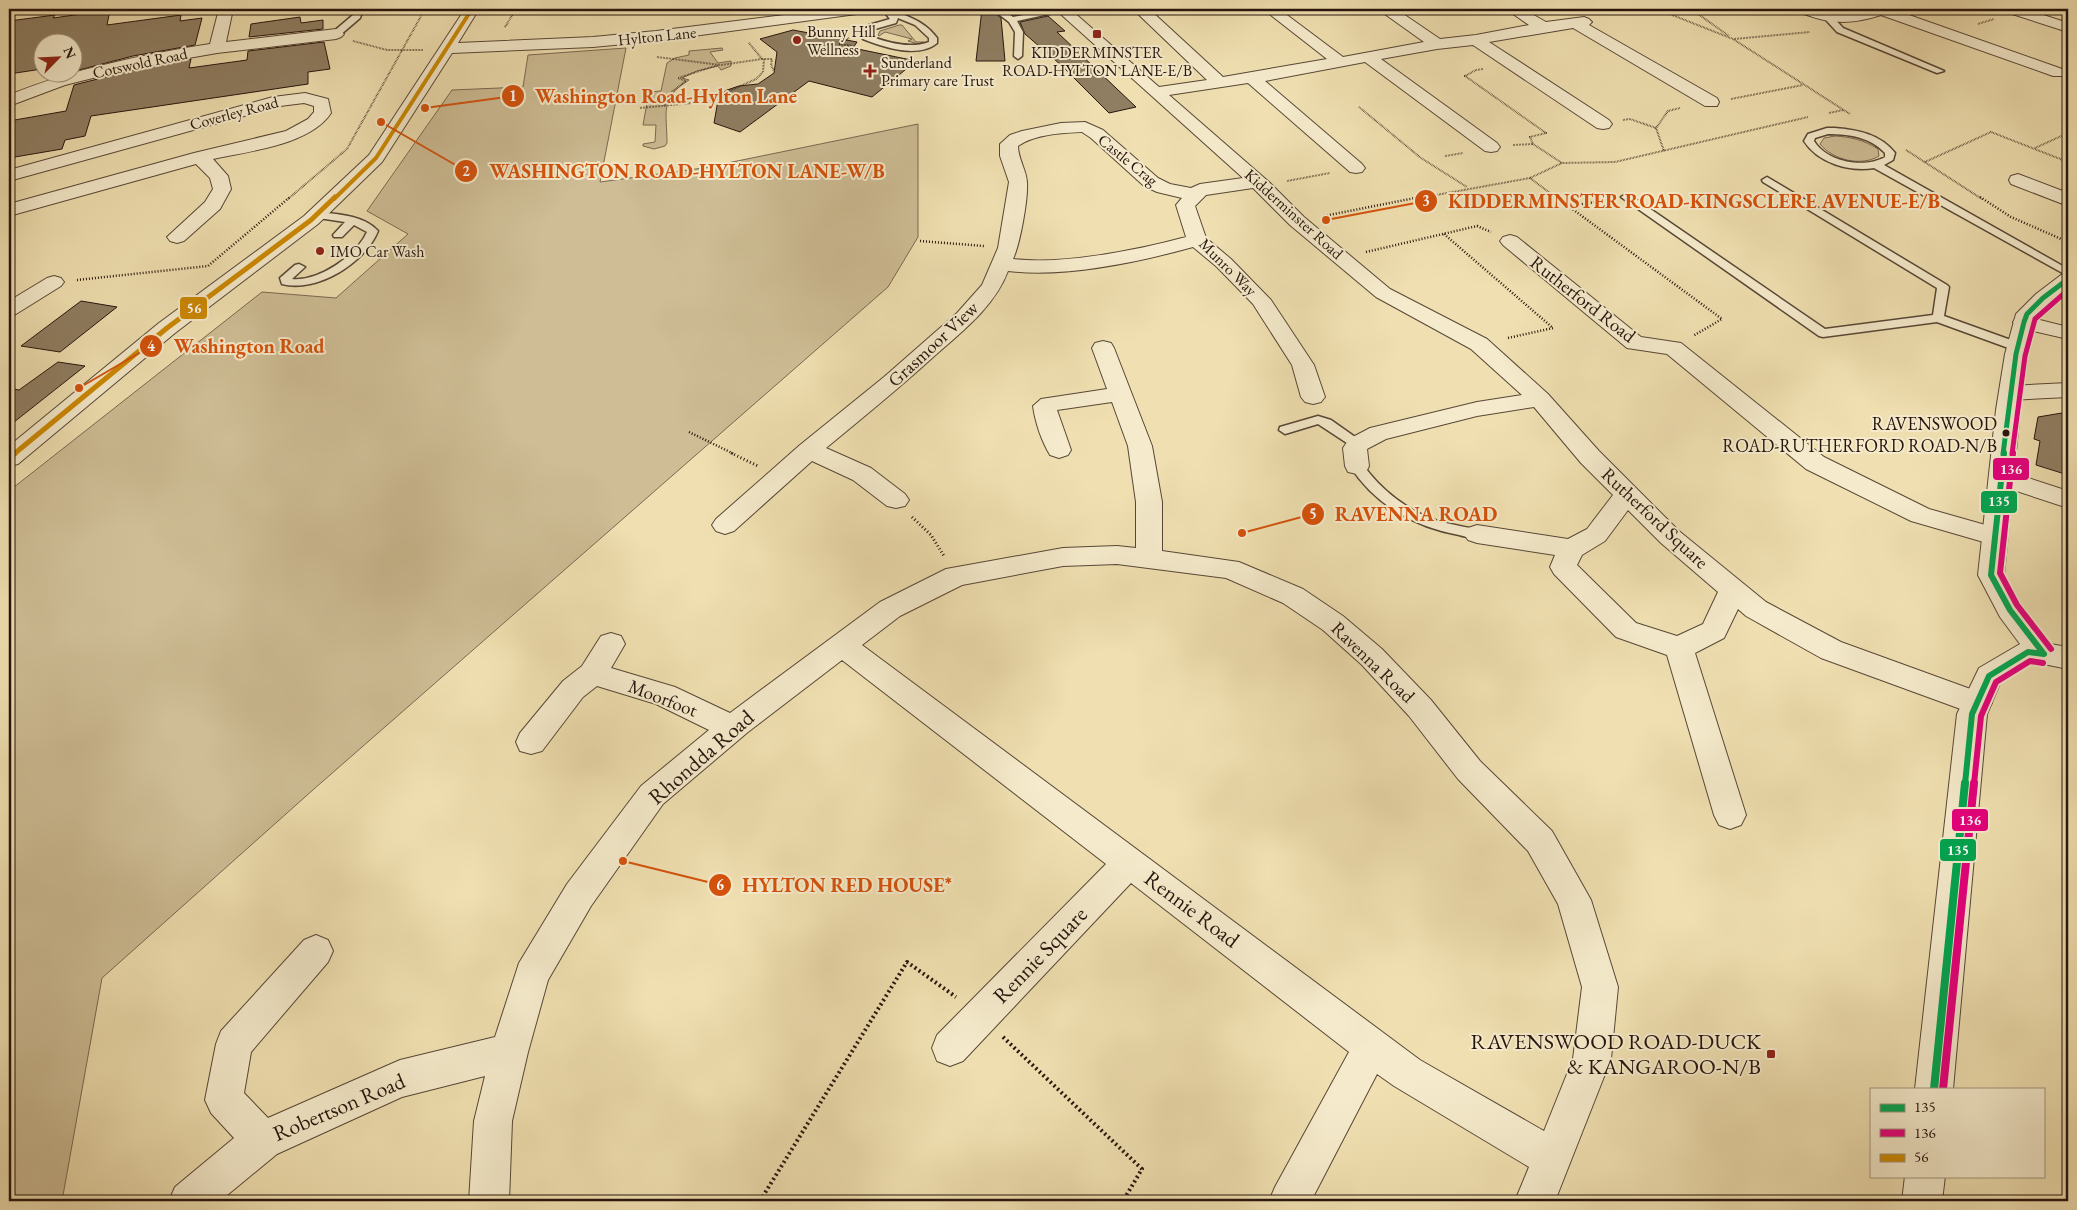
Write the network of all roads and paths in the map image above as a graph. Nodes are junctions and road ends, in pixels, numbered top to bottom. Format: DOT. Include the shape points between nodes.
graph roads {
  1 [pos="226,9"];
  2 [pos="359,9"];
  3 [pos="425,9"];
  4 [pos="472,9"];
  5 [pos="578,9"];
  6 [pos="592,9"];
  7 [pos="864,9"];
  8 [pos="886,9"];
  9 [pos="896,9"];
  10 [pos="996,9"];
  11 [pos="1063,9"];
  12 [pos="1270,9"];
  13 [pos="1386,9"];
  14 [pos="1513,9"];
  15 [pos="1691,9"];
  16 [pos="1804,9"];
  17 [pos="1883,9"];
  18 [pos="1142,10"];
  19 [pos="2013,10"];
  20 [pos="1829,18"];
  21 [pos="1012,20"];
  22 [pos="761,24"];
  23 [pos="1543,27"];
  24 [pos="2068,28"];
  25 [pos="1840,30"];
  26 [pos="336,34"];
  27 [pos="1951,35"];
  28 [pos="1476,40"];
  29 [pos="1437,44"];
  30 [pos="217,48"];
  31 [pos="448,48"];
  32 [pos="401,52"];
  33 [pos="1018,56"];
  34 [pos="657,57"];
  35 [pos="1368,57"];
  36 [pos="763,59"];
  37 [pos="1340,62"];
  38 [pos="721,65"];
  39 [pos="1513,65"];
  40 [pos="774,71"];
  41 [pos="1940,71"];
  42 [pos="2060,73"];
  43 [pos="1252,78"];
  44 [pos="1218,81"];
  45 [pos="1804,84"];
  46 [pos="1156,92"];
  47 [pos="9,102"];
  48 [pos="1711,102"];
  49 [pos="664,106"];
  50 [pos="1359,107"];
  51 [pos="640,108"];
  52 [pos="1843,110"];
  53 [pos="1827,113"];
  54 [pos="1811,116"];
  55 [pos="1603,124"];
  56 [pos="1656,128"];
  57 [pos="2068,133"];
  58 [pos="1491,147"];
  59 [pos="2034,148"];
  60 [pos="1664,151"];
  61 [pos="200,157"];
  62 [pos="1924,162"];
  63 [pos="2068,162"];
  64 [pos="1562,163"];
  65 [pos="1877,165"];
  66 [pos="1356,168"];
  67 [pos="9,176"];
  68 [pos="1530,178"];
  69 [pos="1767,180"];
  70 [pos="2018,180"];
  71 [pos="1260,184"];
  72 [pos="1468,188"];
  73 [pos="1195,195"];
  74 [pos="1626,196"];
  75 [pos="2068,200"];
  76 [pos="1569,206"];
  77 [pos="9,210"];
  78 [pos="316,215"];
  79 [pos="352,221"];
  80 [pos="1297,221"];
  81 [pos="1444,234"];
  82 [pos="338,235"];
  83 [pos="177,237"];
  84 [pos="1197,240"];
  85 [pos="920,241"];
  86 [pos="1510,241"];
  87 [pos="1004,256"];
  88 [pos="1341,257"];
  89 [pos="298,267"];
  90 [pos="2068,273"];
  91 [pos="2068,279"];
  92 [pos="54,282"];
  93 [pos="9,310"];
  94 [pos="1938,318"];
  95 [pos="2024,322"];
  96 [pos="2068,333"];
  97 [pos="1479,344"];
  98 [pos="2018,347"];
  99 [pos="1103,348"];
  100 [pos="1673,348"];
  101 [pos="2068,390"];
  102 [pos="2010,393"];
  103 [pos="1120,394"];
  104 [pos="1313,397"];
  105 [pos="1540,399"];
  106 [pos="1285,430"];
  107 [pos="689,432"];
  108 [pos="809,450"];
  109 [pos="1059,450"];
  110 [pos="1358,455"];
  111 [pos="9,458"];
  112 [pos="779,476"];
  113 [pos="2000,477"];
  114 [pos="1627,494"];
  115 [pos="896,500"];
  116 [pos="2068,500"];
  117 [pos="724,525"];
  118 [pos="1477,534"];
  119 [pos="1994,536"];
  120 [pos="1572,549"];
  121 [pos="1148,558"];
  122 [pos="956,576"];
  123 [pos="1733,590"];
  124 [pos="611,644"];
  125 [pos="842,645"];
  126 [pos="1679,648"];
  127 [pos="2056,656"];
  128 [pos="592,674"];
  129 [pos="1977,703"];
  130 [pos="732,728"];
  131 [pos="531,742"];
  132 [pos="1730,815"];
  133 [pos="1129,862"];
  134 [pos="316,952"];
  135 [pos="981,1016"];
  136 [pos="1372,1046"];
  137 [pos="950,1048"];
  138 [pos="508,1052"];
  139 [pos="1934,1088"];
  140 [pos="263,1140"];
  141 [pos="1552,1158"];
  142 [pos="1925,1178"];
  143 [pos="189,1201"];
  144 [pos="489,1201"];
  145 [pos="760,1201"];
  146 [pos="1122,1201"];
  147 [pos="1289,1201"];
  148 [pos="1535,1201"];
  149 [pos="1922,1201"];
  1 -- 30 [label="street"];
  2 -- 26 [label="lane" via="357,16"];
  3 -- 32 [label="path"];
  4 -- 31 [label="street"];
  5 -- 6 [label="street"];
  7 -- 22 [label="street, Hylton Lane"];
  8 -- 9 [label="lane" via="893,21 872,27 866,32 866,37 914,48 932,43 933,38 925,28 916,21 899,16"];
  10 -- 21 [label="lane"];
  11 -- 21 [label="lane"];
  11 -- 46 [label="street, Kidderminster Road"];
  12 -- 37 [label="street"];
  13 -- 29 [label="street"];
  14 -- 23 [label="street"];
  15 -- 25 [label="path" via="1733,39"];
  16 -- 20 [label="street"];
  17 -- 20 [label="street" via="1849,20"];
  17 -- 27 [label="street"];
  18 -- 44 [label="street"];
  19 -- 24 [label="street"];
  19 -- 27 [label="path"];
  20 -- 25 [label="lane"];
  21 -- 33 [label="lane" via="1019,32"];
  22 -- 31 [label="street, Hylton Lane" via="593,42"];
  22 -- 36 [label="path" via="761,30 749,43"];
  23 -- 28 [label="street"];
  23 -- 48 [label="street" via="1580,23"];
  25 -- 41 [label="lane"];
  26 -- 30 [label="street, Cotswold Road"];
  26 -- 32 [label="path" via="373,49"];
  27 -- 42 [label="street"];
  28 -- 29 [label="street"];
  28 -- 39 [label="street"];
  29 -- 35 [label="street"];
  30 -- 47 [label="street, Cotswold Road" via="115,66 55,82"];
  31 -- 32 [label="path"];
  31 -- 78 [label="street" via="376,158"];
  32 -- 92 [label="path" via="347,149 208,266"];
  34 -- 38 [label="path"];
  35 -- 37 [label="street"];
  35 -- 58 [label="street"];
  36 -- 38 [label="path"];
  36 -- 40 [label="path" via="772,59"];
  36 -- 49 [label="path" via="762,75 713,101"];
  37 -- 43 [label="street"];
  38 -- 49 [label="path" via="678,78 686,81 672,90"];
  39 -- 55 [label="street"];
  39 -- 64 [label="path" via="1476,70 1465,76 1546,133 1530,137 1533,144"];
  43 -- 44 [label="street"];
  43 -- 66 [label="street"];
  44 -- 46 [label="street"];
  45 -- 48 [label="path"];
  46 -- 71 [label="street, Kidderminster Road"];
  48 -- 56 [label="path" via="1668,111"];
  49 -- 51 [label="path"];
  50 -- 72 [label="path" via="1421,158"];
  52 -- 53 [label="path"];
  54 -- 60 [label="path"];
  55 -- 56 [label="path" via="1630,119"];
  56 -- 60 [label="path"];
  57 -- 59 [label="path"];
  59 -- 62 [label="path" via="1991,132"];
  59 -- 63 [label="path"];
  60 -- 64 [label="path" via="1615,162"];
  61 -- 67 [label="street, Coverley Road" via="292,135 314,123 323,113 322,102 305,98 279,101"];
  61 -- 77 [label="street, Coverley Road"];
  61 -- 83 [label="street, Coverley Road" via="219,176 222,189 213,205"];
  64 -- 68 [label="path"];
  65 -- 65 [label="lane" via="1852,165 1832,159 1817,152 1809,140 1811,136 1827,131 1866,136 1890,153 1886,162"];
  65 -- 90 [label="lane"];
  66 -- 71 [label="path"];
  68 -- 72 [label="path"];
  68 -- 76 [label="path"];
  69 -- 94 [label="lane" via="1943,288"];
  70 -- 75 [label="street"];
  71 -- 73 [label="street" via="1200,190"];
  71 -- 80 [label="street, Kidderminster Road"];
  72 -- 80 [label="path"];
  73 -- 84 [label="street, Munro Way" via="1184,205"];
  73 -- 87 [label="street, Castle Crag" via="1151,182 1097,134 1085,128 1061,128 1028,134 1009,144 1009,156 1018,182"];
  74 -- 76 [label="path"];
  74 -- 94 [label="lane" via="1823,333"];
  76 -- 100 [label="path" via="1722,320"];
  78 -- 79 [label="lane"];
  78 -- 111 [label="street" via="167,328"];
  79 -- 82 [label="lane"];
  79 -- 89 [label="lane" via="373,231 370,239 333,273 307,283 286,282"];
  80 -- 88 [label="street, Kidderminster Road"];
  81 -- 86 [label="path" via="1477,226"];
  81 -- 88 [label="path"];
  81 -- 97 [label="path" via="1553,328"];
  84 -- 87 [label="street" via="1095,261 1034,268"];
  84 -- 104 [label="street, Munro Way" via="1261,300 1303,365"];
  85 -- 87 [label="path"];
  86 -- 100 [label="street, Rutherford Road" via="1635,343"];
  87 -- 108 [label="street, Grasmoor View" via="992,287 965,318"];
  88 -- 97 [label="street, Kidderminster Road" via="1383,293"];
  91 -- 95 [label="street" via="2043,298 2027,314"];
  92 -- 93 [label="street"];
  94 -- 98 [label="lane"];
  95 -- 96 [label="street"];
  95 -- 98 [label="street"];
  97 -- 105 [label="street, Kidderminster Road"];
  98 -- 102 [label="street"];
  99 -- 103 [label="street"];
  100 -- 119 [label="street" via="1815,463 1920,515"];
  101 -- 102 [label="street"];
  102 -- 113 [label="street"];
  103 -- 109 [label="street" via="1045,406"];
  103 -- 121 [label="street" via="1140,446 1150,502"];
  105 -- 110 [label="street" via="1477,409 1378,433"];
  105 -- 114 [label="street, Rutherford Square"];
  106 -- 110 [label="lane" via="1318,420 1326,423"];
  107 -- 112 [label="path"];
  108 -- 112 [label="street, Grasmoor View"];
  108 -- 115 [label="street" via="862,474"];
  110 -- 118 [label="lane" via="1361,474 1407,511 1431,524"];
  112 -- 117 [label="street, Grasmoor View"];
  113 -- 116 [label="street"];
  113 -- 119 [label="street"];
  114 -- 120 [label="street" via="1596,536"];
  114 -- 123 [label="street, Rutherford Square" via="1670,537"];
  115 -- 122 [label="path" via="930,535"];
  118 -- 120 [label="street"];
  119 -- 127 [label="street" via="1991,575 2010,610"];
  120 -- 126 [label="street" via="1563,567 1626,630"];
  121 -- 122 [label="street, Ravenna Road" via="1117,554 1063,557"];
  121 -- 141 [label="street, Ravenna Road" via="1230,569 1293,596 1334,623 1414,700 1469,770 1540,841 1574,900 1600,987 1592,1059"];
  122 -- 125 [label="street, Ravenna Road" via="890,609"];
  123 -- 126 [label="street" via="1714,631"];
  123 -- 129 [label="street, Rutherford Square" via="1756,609 1831,650"];
  124 -- 128 [label="street"];
  125 -- 130 [label="street, Rhondda Road"];
  125 -- 133 [label="street, Rennie Road"];
  126 -- 132 [label="street"];
  127 -- 129 [label="street" via="2028,652 1989,676"];
  128 -- 130 [label="street, Moorfoot" via="665,694"];
  128 -- 131 [label="street" via="572,689"];
  129 -- 139 [label="street" via="1972,714"];
  130 -- 138 [label="street, Rhondda Road" via="652,796 579,895 532,975"];
  133 -- 135 [label="street, Rennie Square"];
  133 -- 136 [label="street, Rennie Road"];
  134 -- 140 [label="street" via="234,1044 224,1100"];
  135 -- 137 [label="street, Rennie Square"];
  135 -- 145 [label="path" via="907,962"];
  135 -- 146 [label="path" via="1142,1169"];
  136 -- 141 [label="street, Rennie Road" via="1407,1073"];
  136 -- 147 [label="street"];
  138 -- 140 [label="street, Robertson Road" via="400,1079"];
  138 -- 144 [label="street, Rhondda Road" via="493,1121"];
  140 -- 143 [label="street, Robertson Road"];
  141 -- 148 [label="street, Ravenna Road"];
  142 -- 149 [label="street"];
}
